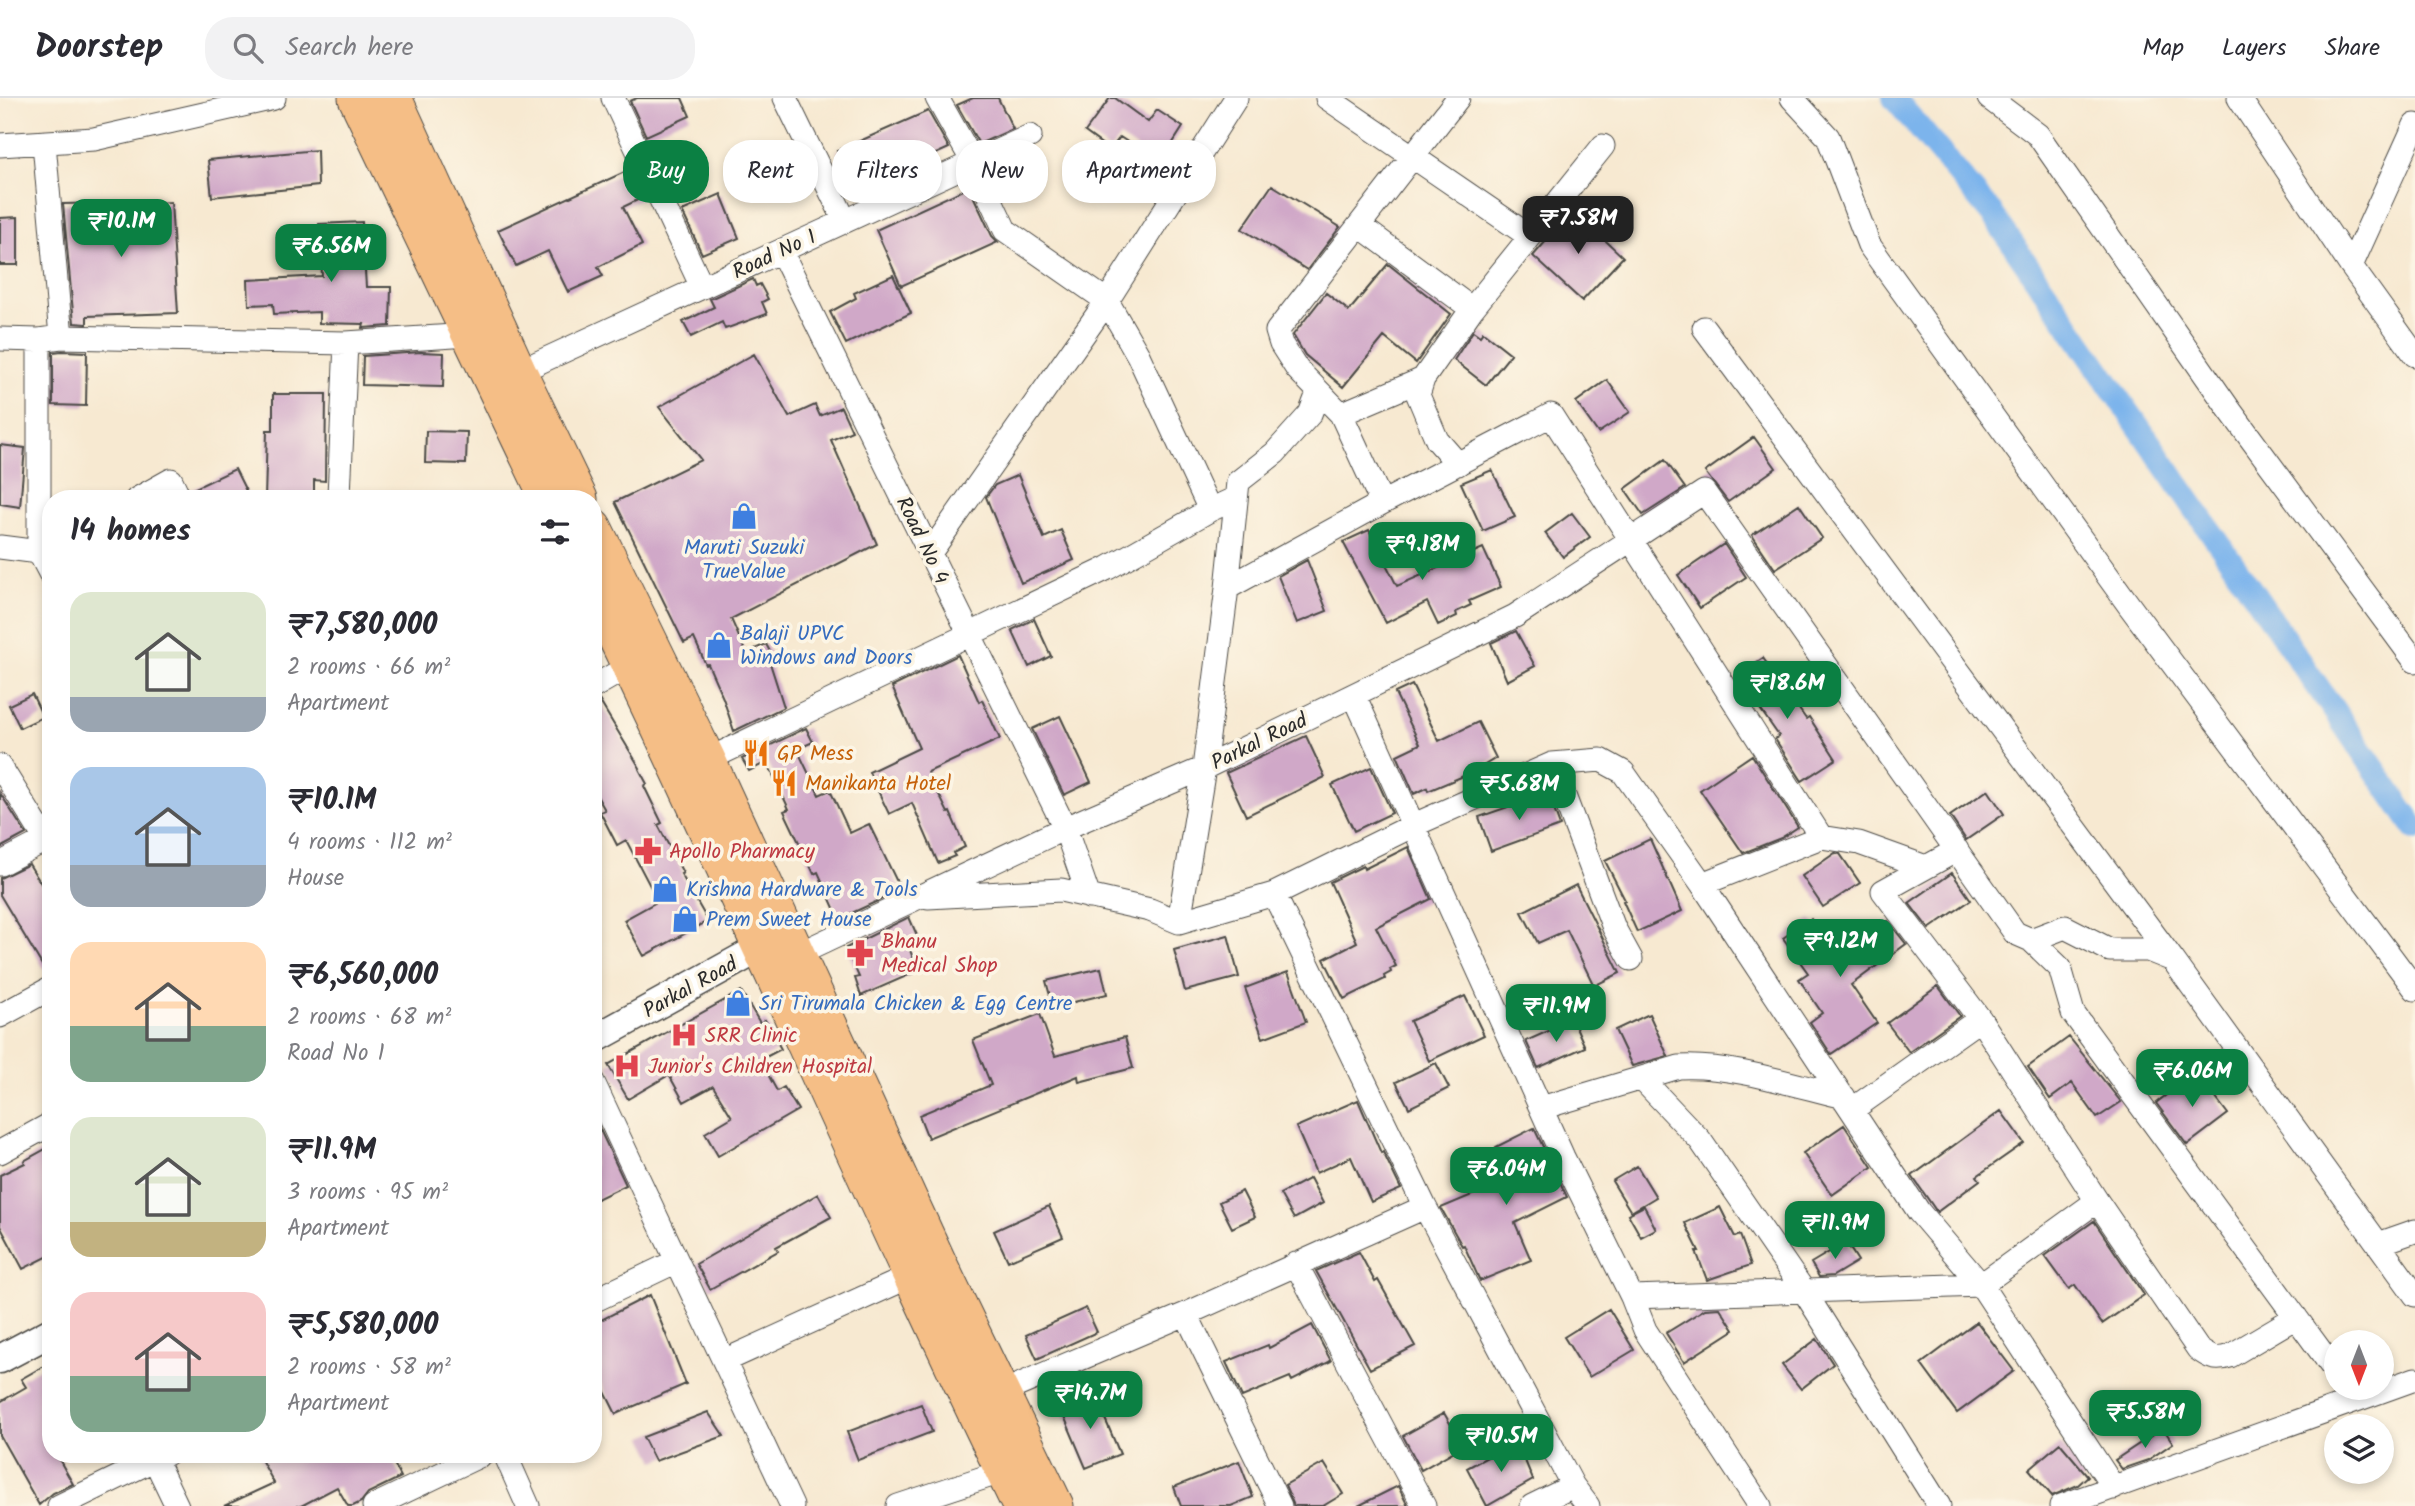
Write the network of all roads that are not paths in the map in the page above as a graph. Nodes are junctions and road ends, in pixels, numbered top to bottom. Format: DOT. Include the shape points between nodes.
graph roads {
  1 [pos="274,98"];
  2 [pos="357,98"];
  3 [pos="393,98"];
  4 [pos="613,98"];
  5 [pos="785,98"];
  6 [pos="937,98"];
  7 [pos="1327,98"];
  8 [pos="1458,98"];
  9 [pos="1792,98"];
  10 [pos="1989,98"];
  11 [pos="2239,98"];
  12 [pos="1232,100"];
  13 [pos="2415,125"];
  14 [pos="1030,136"];
  15 [pos="961,140"];
  16 [pos="1021,140"];
  17 [pos="44,143"];
  18 [pos="0,145"];
  19 [pos="1603,146"];
  20 [pos="1413,157"];
  21 [pos="956,170"];
  22 [pos="992,203"];
  23 [pos="845,221"];
  24 [pos="1360,226"];
  25 [pos="1529,236"];
  26 [pos="781,251"];
  27 [pos="2351,266"];
  28 [pos="702,288"];
  29 [pos="1107,301"];
  30 [pos="1472,309"];
  31 [pos="1704,328"];
  32 [pos="469,335"];
  33 [pos="50,338"];
  34 [pos="0,339"];
  35 [pos="346,343"];
  36 [pos="2415,355"];
  37 [pos="518,372"];
  38 [pos="1423,379"];
  39 [pos="1318,393"];
  40 [pos="1341,414"];
  41 [pos="1458,464"];
  42 [pos="46,490"];
  43 [pos="153,490"];
  44 [pos="176,490"];
  45 [pos="339,490"];
  46 [pos="545,490"];
  47 [pos="575,490"];
  48 [pos="1236,498"];
  49 [pos="1381,503"];
  50 [pos="1210,510"];
  51 [pos="1632,541"];
  52 [pos="602,545"];
  53 [pos="0,547"];
  54 [pos="42,549"];
  55 [pos="930,553"];
  56 [pos="1227,588"];
  57 [pos="602,611"];
  58 [pos="969,634"];
  59 [pos="2415,661"];
  60 [pos="631,665"];
  61 [pos="602,682"];
  62 [pos="1354,695"];
  63 [pos="707,760"];
  64 [pos="1552,765"];
  65 [pos="0,766"];
  66 [pos="1204,768"];
  67 [pos="1414,825"];
  68 [pos="1065,828"];
  69 [pos="42,831"];
  70 [pos="1821,837"];
  71 [pos="42,845"];
  72 [pos="1956,850"];
  73 [pos="0,864"];
  74 [pos="1926,867"];
  75 [pos="1702,884"];
  76 [pos="1274,894"];
  77 [pos="916,897"];
  78 [pos="1089,897"];
  79 [pos="1179,922"];
  80 [pos="2031,940"];
  81 [pos="782,945"];
  82 [pos="1632,959"];
  83 [pos="2173,960"];
  84 [pos="2415,989"];
  85 [pos="42,993"];
  86 [pos="0,1016"];
  87 [pos="1980,1019"];
  88 [pos="602,1035"];
  89 [pos="1642,1079"];
  90 [pos="602,1101"];
  91 [pos="1849,1103"];
  92 [pos="1541,1108"];
  93 [pos="42,1129"];
  94 [pos="0,1152"];
  95 [pos="2097,1200"];
  96 [pos="1425,1207"];
  97 [pos="2415,1231"];
  98 [pos="2378,1244"];
  99 [pos="677,1261"];
  100 [pos="1296,1264"];
  101 [pos="911,1276"];
  102 [pos="1981,1285"];
  103 [pos="1804,1291"];
  104 [pos="2415,1295"];
  105 [pos="602,1297"];
  106 [pos="1632,1297"];
  107 [pos="1186,1314"];
  108 [pos="2296,1317"];
  109 [pos="42,1337"];
  110 [pos="2324,1356"];
  111 [pos="0,1359"];
  112 [pos="724,1362"];
  113 [pos="2415,1379"];
  114 [pos="2394,1384"];
  115 [pos="1000,1393"];
  116 [pos="2337,1400"];
  117 [pos="148,1463"];
  118 [pos="162,1463"];
  119 [pos="463,1463"];
  120 [pos="509,1463"];
  121 [pos="1004,1471"];
  122 [pos="1573,1486"];
  123 [pos="2114,1488"];
  124 [pos="59,1506"];
  125 [pos="177,1506"];
  126 [pos="374,1506"];
  127 [pos="528,1506"];
  128 [pos="793,1506"];
  129 [pos="898,1506"];
  130 [pos="1021,1506"];
  131 [pos="1055,1506"];
  132 [pos="1280,1506"];
  133 [pos="1424,1506"];
  134 [pos="1532,1506"];
  135 [pos="1588,1506"];
  136 [pos="1760,1506"];
  137 [pos="1939,1506"];
  138 [pos="2061,1506"];
  1 -- 17 [label="street" via="94,139"];
  2 -- 32 [label="highway"];
  3 -- 37 [label="highway"];
  4 -- 28 [label="street"];
  5 -- 23 [label="street"];
  6 -- 15 [label="street"];
  7 -- 20 [label="street"];
  8 -- 20 [label="street"];
  9 -- 84 [label="street" via="1828,137 1869,244 2131,608"];
  10 -- 59 [label="street" via="2038,135 2229,409"];
  11 -- 27 [label="street"];
  12 -- 29 [label="street"];
  13 -- 27 [label="street"];
  14 -- 16 [label="street, Road No 1"];
  17 -- 18 [label="street"];
  17 -- 33 [label="street"];
  19 -- 25 [label="street"];
  20 -- 24 [label="street"];
  20 -- 25 [label="street"];
  21 -- 23 [label="street, Road No 1"];
  22 -- 29 [label="street" via="1005,230"];
  23 -- 26 [label="street, Road No 1"];
  24 -- 30 [label="street"];
  24 -- 39 [label="street" via="1278,331 1297,369"];
  25 -- 30 [label="street"];
  26 -- 28 [label="street, Road No 1"];
  26 -- 55 [label="street, Road No 4"];
  27 -- 36 [label="street"];
  28 -- 37 [label="street, Road No 1"];
  29 -- 50 [label="street" via="1138,355"];
  29 -- 55 [label="street"];
  30 -- 38 [label="street"];
  31 -- 83 [label="street"];
  32 -- 35 [label="street"];
  32 -- 46 [label="highway"];
  33 -- 34 [label="street"];
  33 -- 35 [label="street"];
  33 -- 42 [label="street"];
  35 -- 45 [label="street"];
  37 -- 47 [label="highway"];
  38 -- 40 [label="street"];
  38 -- 41 [label="street" via="1418,395 1422,406 1437,440"];
  39 -- 40 [label="street"];
  39 -- 48 [label="street" via="1302,424 1238,482"];
  40 -- 49 [label="street"];
  41 -- 49 [label="street"];
  41 -- 51 [label="street" via="1551,415"];
  43 -- 44 [label="street" via="171,480"];
  48 -- 50 [label="street"];
  48 -- 56 [label="street"];
  49 -- 56 [label="street"];
  50 -- 58 [label="street" via="1108,568"];
  51 -- 62 [label="street, Parkal Road" via="1515,616"];
  51 -- 70 [label="street"];
  51 -- 72 [label="street, Parkal Road" via="1704,492"];
  52 -- 63 [label="highway"];
  53 -- 54 [label="street"];
  55 -- 58 [label="street, Road No 4"];
  56 -- 66 [label="street"];
  57 -- 60 [label="highway"];
  58 -- 63 [label="street"];
  58 -- 68 [label="street, Road No 4"];
  60 -- 61 [label="street"];
  60 -- 81 [label="highway"];
  62 -- 66 [label="street, Parkal Road"];
  62 -- 67 [label="street"];
  63 -- 81 [label="highway"];
  64 -- 67 [label="street"];
  64 -- 75 [label="street" via="1601,760 1623,772"];
  64 -- 82 [label="street" via="1614,929"];
  65 -- 69 [label="street"];
  66 -- 68 [label="street, Parkal Road"];
  66 -- 79 [label="street"];
  67 -- 76 [label="street"];
  67 -- 92 [label="street"];
  68 -- 77 [label="street, Parkal Road"];
  68 -- 78 [label="street, Road No 4"];
  70 -- 74 [label="street" via="1859,844"];
  70 -- 75 [label="street"];
  71 -- 73 [label="street"];
  72 -- 74 [label="street"];
  72 -- 80 [label="street" via="2015,933"];
  74 -- 87 [label="street" via="1883,891"];
  75 -- 91 [label="street"];
  76 -- 79 [label="street"];
  76 -- 96 [label="street"];
  77 -- 78 [label="street" via="1061,890"];
  77 -- 81 [label="street, Parkal Road"];
  78 -- 79 [label="street" via="1150,910"];
  80 -- 83 [label="street" via="2065,927 2110,950 2148,950"];
  80 -- 108 [label="street" via="2060,968 2073,1013"];
  81 -- 88 [label="street, Parkal Road"];
  81 -- 101 [label="highway"];
  81 -- 115 [label="highway"];
  83 -- 98 [label="street"];
  85 -- 86 [label="street"];
  87 -- 91 [label="street"];
  87 -- 95 [label="street"];
  89 -- 91 [label="street" via="1679,1067 1720,1068"];
  89 -- 92 [label="street"];
  89 -- 103 [label="street" via="1700,1140"];
  90 -- 99 [label="street"];
  91 -- 102 [label="street" via="1919,1212"];
  92 -- 106 [label="street"];
  93 -- 94 [label="street"];
  95 -- 102 [label="street"];
  95 -- 108 [label="street" via="2198,1349 2210,1358 2230,1356"];
  96 -- 100 [label="street"];
  96 -- 122 [label="street"];
  97 -- 98 [label="street"];
  98 -- 104 [label="street"];
  99 -- 105 [label="street"];
  99 -- 112 [label="street"];
  100 -- 107 [label="street"];
  100 -- 133 [label="street"];
  101 -- 112 [label="street"];
  101 -- 121 [label="highway"];
  102 -- 103 [label="street"];
  102 -- 123 [label="street"];
  103 -- 106 [label="street"];
  103 -- 137 [label="street"];
  106 -- 136 [label="street" via="1645,1330"];
  107 -- 115 [label="street"];
  107 -- 132 [label="street"];
  108 -- 110 [label="street"];
  109 -- 111 [label="street"];
  112 -- 128 [label="street"];
  113 -- 114 [label="street"];
  115 -- 131 [label="highway"];
  116 -- 123 [label="street"];
  117 -- 124 [label="street"];
  118 -- 125 [label="street"];
  119 -- 126 [label="street"];
  120 -- 127 [label="street"];
  121 -- 129 [label="street"];
  121 -- 130 [label="highway"];
  122 -- 134 [label="street"];
  122 -- 135 [label="street"];
  123 -- 138 [label="street"];
}
